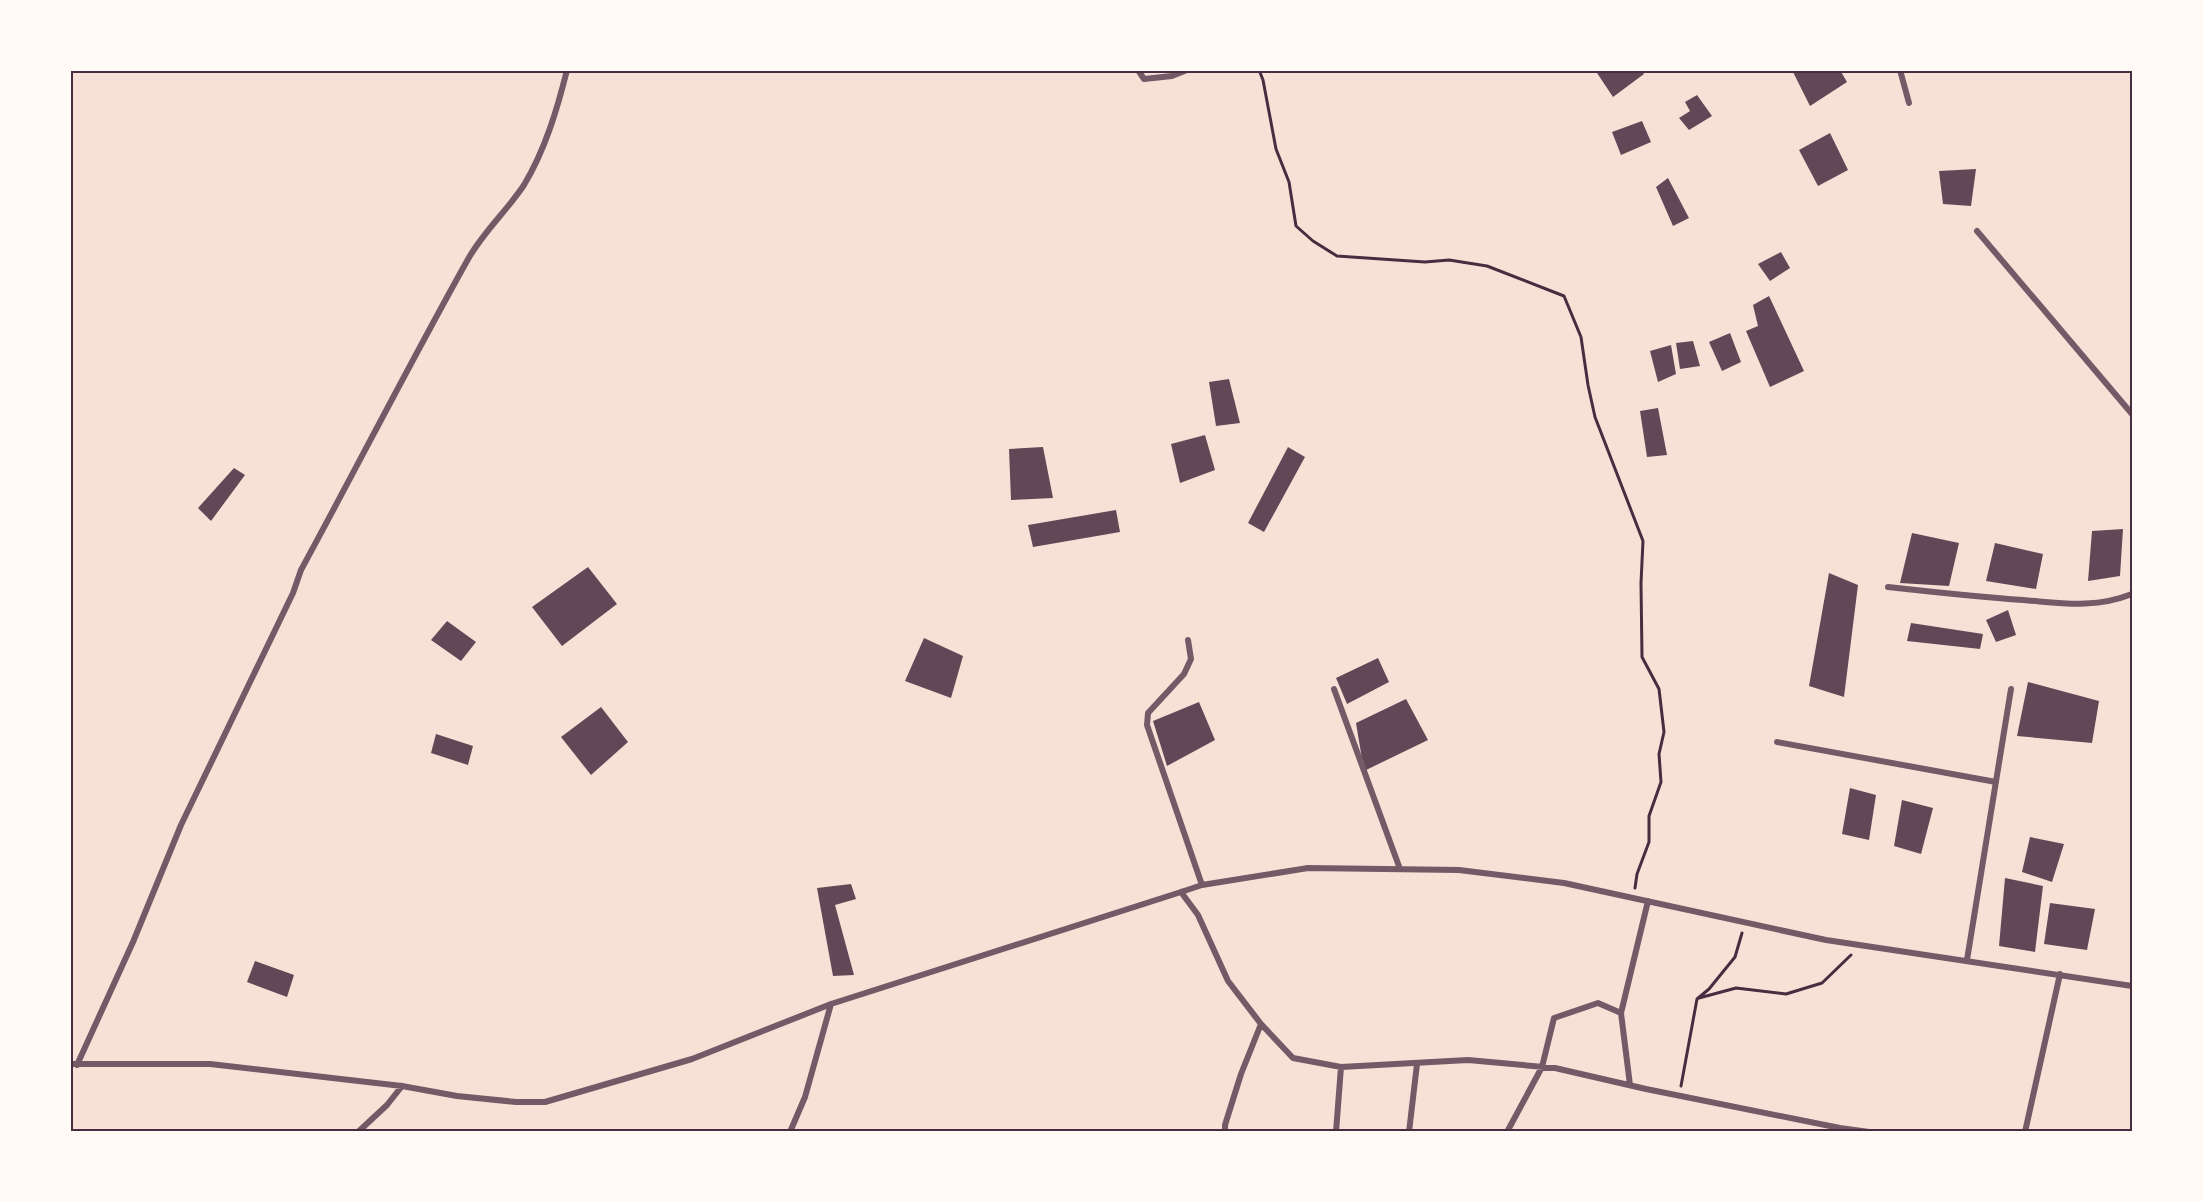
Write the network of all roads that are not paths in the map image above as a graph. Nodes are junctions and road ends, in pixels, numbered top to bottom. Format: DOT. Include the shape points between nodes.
graph roads {
  1 [pos="567,70"];
  2 [pos="1138,70"];
  3 [pos="1187,70"];
  4 [pos="1900,70"];
  5 [pos="1909,103"];
  6 [pos="1977,231"];
  7 [pos="2133,414"];
  8 [pos="1888,587"];
  9 [pos="2133,594"];
  10 [pos="1188,640"];
  11 [pos="1334,689"];
  12 [pos="2011,689"];
  13 [pos="1777,742"];
  14 [pos="1996,782"];
  15 [pos="1400,869"];
  16 [pos="1202,885"];
  17 [pos="1181,892"];
  18 [pos="1648,901"];
  19 [pos="1967,960"];
  20 [pos="2060,974"];
  21 [pos="2133,986"];
  22 [pos="831,1004"];
  23 [pos="1621,1013"];
  24 [pos="1261,1024"];
  25 [pos="74,1064"];
  26 [pos="1417,1064"];
  27 [pos="1341,1067"];
  28 [pos="1542,1067"];
  29 [pos="1630,1085"];
  30 [pos="402,1086"];
  31 [pos="358,1131"];
  32 [pos="790,1131"];
  33 [pos="1225,1131"];
  34 [pos="1336,1131"];
  35 [pos="1409,1131"];
  36 [pos="1507,1131"];
  37 [pos="1869,1131"];
  38 [pos="2025,1131"];
  1 -- 25 [label="street" via="556,111 528,177 476,244 301,570"];
  2 -- 3 [label="street" via="1144,80"];
  4 -- 5 [label="street"];
  6 -- 7 [label="street"];
  8 -- 9 [label="street" via="2085,604 2110,602"];
  10 -- 16 [label="street" via="1191,659 1184,674 1148,713 1147,725"];
  11 -- 15 [label="street"];
  12 -- 14 [label="street"];
  13 -- 14 [label="street"];
  14 -- 19 [label="street"];
  15 -- 16 [label="street" via="1308,868"];
  15 -- 18 [label="street" via="1459,870 1564,883"];
  16 -- 17 [label="street"];
  17 -- 22 [label="street"];
  17 -- 24 [label="street" via="1198,915 1228,981"];
  18 -- 19 [label="street" via="1861,945"];
  18 -- 23 [label="street"];
  19 -- 20 [label="street"];
  20 -- 21 [label="street"];
  20 -- 38 [label="street"];
  22 -- 30 [label="street" via="692,1059 545,1102 468,1097"];
  22 -- 32 [label="street" via="805,1097"];
  23 -- 28 [label="street" via="1598,1003 1554,1018"];
  23 -- 29 [label="street"];
  24 -- 27 [label="street" via="1293,1058"];
  24 -- 33 [label="street" via="1240,1074"];
  25 -- 30 [label="street" via="210,1064"];
  26 -- 27 [label="street"];
  26 -- 28 [label="street" via="1468,1060"];
  26 -- 35 [label="street"];
  27 -- 34 [label="street"];
  28 -- 29 [label="street"];
  28 -- 36 [label="street"];
  29 -- 37 [label="street"];
  30 -- 31 [label="street"];
}
